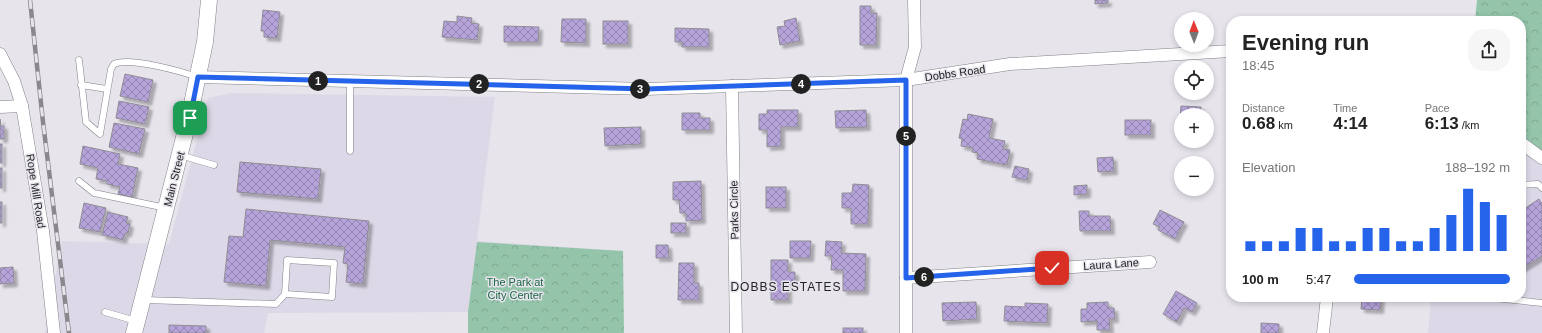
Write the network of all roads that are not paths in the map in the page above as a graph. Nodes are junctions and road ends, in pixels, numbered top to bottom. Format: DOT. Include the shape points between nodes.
graph roads {
  1 [pos="210,0"];
  2 [pos="914,0"];
  3 [pos="1226,50"];
  4 [pos="0,54"];
  5 [pos="79,60"];
  6 [pos="198,77"];
  7 [pos="906,80"];
  8 [pos="350,82"];
  9 [pos="81,85"];
  10 [pos="732,86"];
  11 [pos="107,90"];
  12 [pos="22,106"];
  13 [pos="0,107"];
  14 [pos="1526,147"];
  15 [pos="350,151"];
  16 [pos="180,155"];
  17 [pos="1542,158"];
  18 [pos="214,165"];
  19 [pos="79,181"];
  20 [pos="1526,185"];
  21 [pos="1542,188"];
  22 [pos="167,208"];
  23 [pos="1150,262"];
  24 [pos="906,278"];
  25 [pos="285,294"];
  26 [pos="143,300"];
  27 [pos="1526,301"];
  28 [pos="1326,302"];
  29 [pos="1542,303"];
  30 [pos="105,312"];
  31 [pos="136,327"];
  32 [pos="54,333"];
  33 [pos="736,333"];
  34 [pos="906,333"];
  35 [pos="1323,333"];
  1 -- 6 [label="main road, Main Street"];
  2 -- 7 [label="street" via="915,47"];
  3 -- 7 [label="street, Dobbs Road" via="1010,64"];
  4 -- 12 [label="street, Rope Mill Road" via="14,81"];
  5 -- 9 [label="lane"];
  6 -- 8 [label="street, Dobbs Road"];
  6 -- 11 [label="lane" via="120,61 111,69"];
  6 -- 16 [label="main road, Main Street"];
  7 -- 10 [label="street, Dobbs Road"];
  7 -- 24 [label="street"];
  8 -- 10 [label="street, Dobbs Road" via="604,89"];
  8 -- 15 [label="lane"];
  9 -- 11 [label="lane"];
  9 -- 11 [label="lane" via="86,122 100,134"];
  10 -- 33 [label="street, Parks Circle"];
  12 -- 13 [label="street"];
  12 -- 32 [label="street, Rope Mill Road" via="43,231"];
  14 -- 17 [label="street"];
  16 -- 18 [label="lane"];
  16 -- 22 [label="main road, Main Street"];
  19 -- 22 [label="lane" via="94,193"];
  20 -- 21 [label="lane" via="1538,184"];
  22 -- 26 [label="main road, Main Street"];
  23 -- 24 [label="street, Laura Lane"];
  24 -- 34 [label="street"];
  25 -- 25 [label="lane" via="332,297 334,263 287,260"];
  25 -- 26 [label="lane" via="276,304"];
  26 -- 31 [label="main road, Main Street"];
  27 -- 29 [label="lane"];
  28 -- 35 [label="street"];
  30 -- 31 [label="lane"];
}
